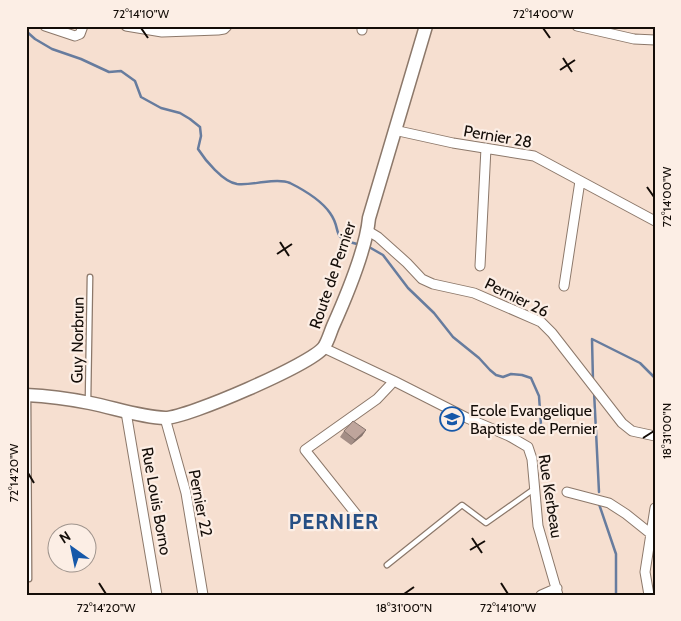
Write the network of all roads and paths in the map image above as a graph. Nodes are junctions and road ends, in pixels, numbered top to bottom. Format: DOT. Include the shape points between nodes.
graph roads {
  1 [pos="45,26"];
  2 [pos="83,26"];
  3 [pos="126,26"];
  4 [pos="227,26"];
  5 [pos="426,26"];
  6 [pos="577,26"];
  7 [pos="655,40"];
  8 [pos="394,130"];
  9 [pos="486,148"];
  10 [pos="580,181"];
  11 [pos="655,221"];
  12 [pos="368,231"];
  13 [pos="480,266"];
  14 [pos="90,277"];
  15 [pos="564,286"];
  16 [pos="324,348"];
  17 [pos="394,381"];
  18 [pos="27,395"];
  19 [pos="88,403"];
  20 [pos="126,412"];
  21 [pos="165,418"];
  22 [pos="655,436"];
  23 [pos="534,489"];
  24 [pos="567,492"];
  25 [pos="655,508"];
  26 [pos="356,514"];
  27 [pos="651,534"];
  28 [pos="387,565"];
  29 [pos="29,579"];
  30 [pos="558,591"];
  31 [pos="157,595"];
  32 [pos="203,595"];
  33 [pos="541,595"];
  34 [pos="648,595"];
  1 -- 2 [label="street" via="75,36 80,34"];
  3 -- 4 [label="street" via="162,32 218,30"];
  5 -- 8 [label="street, Route de Pernier"];
  6 -- 7 [label="street" via="634,39"];
  8 -- 9 [label="street, Pernier 28"];
  8 -- 12 [label="street, Route de Pernier"];
  9 -- 10 [label="street, Pernier 28" via="534,156"];
  9 -- 13 [label="street"];
  10 -- 11 [label="street, Pernier 28"];
  10 -- 15 [label="street"];
  12 -- 16 [label="street, Route de Pernier"];
  12 -- 22 [label="street, Pernier 26" via="408,263 422,279 474,293 541,322 622,423 632,431"];
  14 -- 19 [label="lane, Guy Norbrun"];
  16 -- 17 [label="street, Rue Kerbeau"];
  16 -- 21 [label="street, Route de Pernier" via="302,363 246,389 181,416"];
  17 -- 23 [label="street, Rue Kerbeau" via="528,447"];
  17 -- 26 [label="street" via="377,400 305,450"];
  18 -- 19 [label="street, Route de Pernier"];
  18 -- 29 [label="lane"];
  19 -- 20 [label="street, Route de Pernier"];
  20 -- 21 [label="street, Route de Pernier"];
  20 -- 31 [label="street, Rue Louis Borno"];
  21 -- 32 [label="street, Pernier 22" via="186,493"];
  23 -- 28 [label="lane" via="486,523 462,505"];
  23 -- 30 [label="street, Rue Kerbeau" via="538,526"];
  24 -- 27 [label="street" via="609,503"];
  25 -- 27 [label="street"];
  27 -- 34 [label="street" via="645,572"];
  30 -- 33 [label="street"];
}
